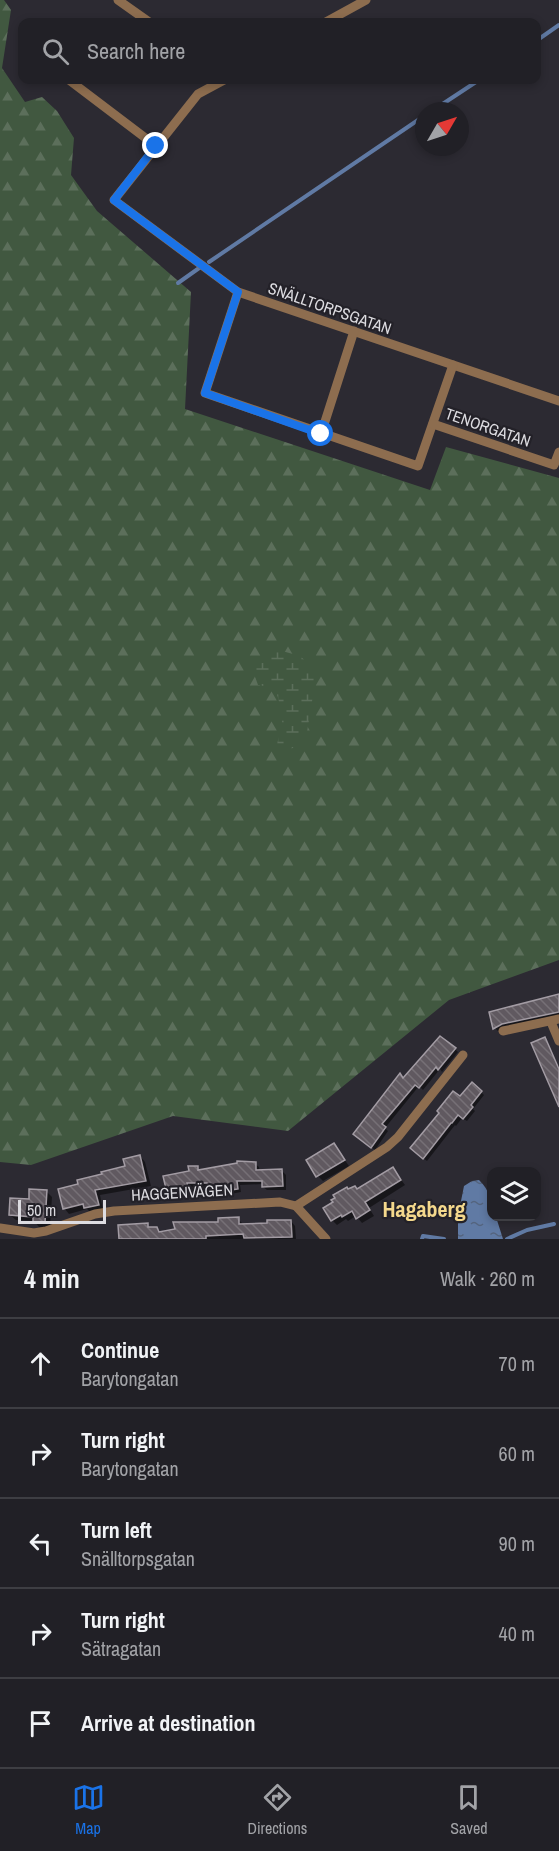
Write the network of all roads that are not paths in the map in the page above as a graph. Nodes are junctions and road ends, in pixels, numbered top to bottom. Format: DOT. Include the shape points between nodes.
graph roads {
  1 [pos="118,0"];
  2 [pos="366,0"];
  3 [pos="143,18"];
  4 [pos="333,18"];
  5 [pos="74,84"];
  6 [pos="210,84"];
  7 [pos="156,146"];
  8 [pos="238,292"];
  9 [pos="354,331"];
  10 [pos="453,365"];
  11 [pos="559,401"];
  12 [pos="433,424"];
  13 [pos="321,434"];
  14 [pos="559,452"];
  15 [pos="555,1020"];
  16 [pos="503,1030"];
  17 [pos="559,1041"];
  18 [pos="463,1055"];
  19 [pos="296,1206"];
  20 [pos="0,1228"];
  21 [pos="326,1239"];
  1 -- 3 [label="street"];
  2 -- 4 [label="street"];
  5 -- 7 [label="street"];
  6 -- 7 [label="street"];
  7 -- 8 [label="street, SNÄLLTORPSGATAN" via="114,200"];
  8 -- 9 [label="street, SNÄLLTORPSGATAN"];
  8 -- 13 [label="street" via="205,393"];
  9 -- 10 [label="street, SNÄLLTORPSGATAN"];
  9 -- 13 [label="street"];
  10 -- 11 [label="street, SNÄLLTORPSGATAN"];
  10 -- 12 [label="street, TENORGATAN"];
  12 -- 13 [label="street, TENORGATAN" via="418,466"];
  12 -- 14 [label="street, TENORGATAN" via="554,465"];
  15 -- 16 [label="street"];
  15 -- 17 [label="street"];
  18 -- 19 [label="street" via="387,1147"];
  19 -- 20 [label="street, HAGGENVÄGEN" via="280,1202 114,1210 46,1232"];
  19 -- 21 [label="street"];
}
